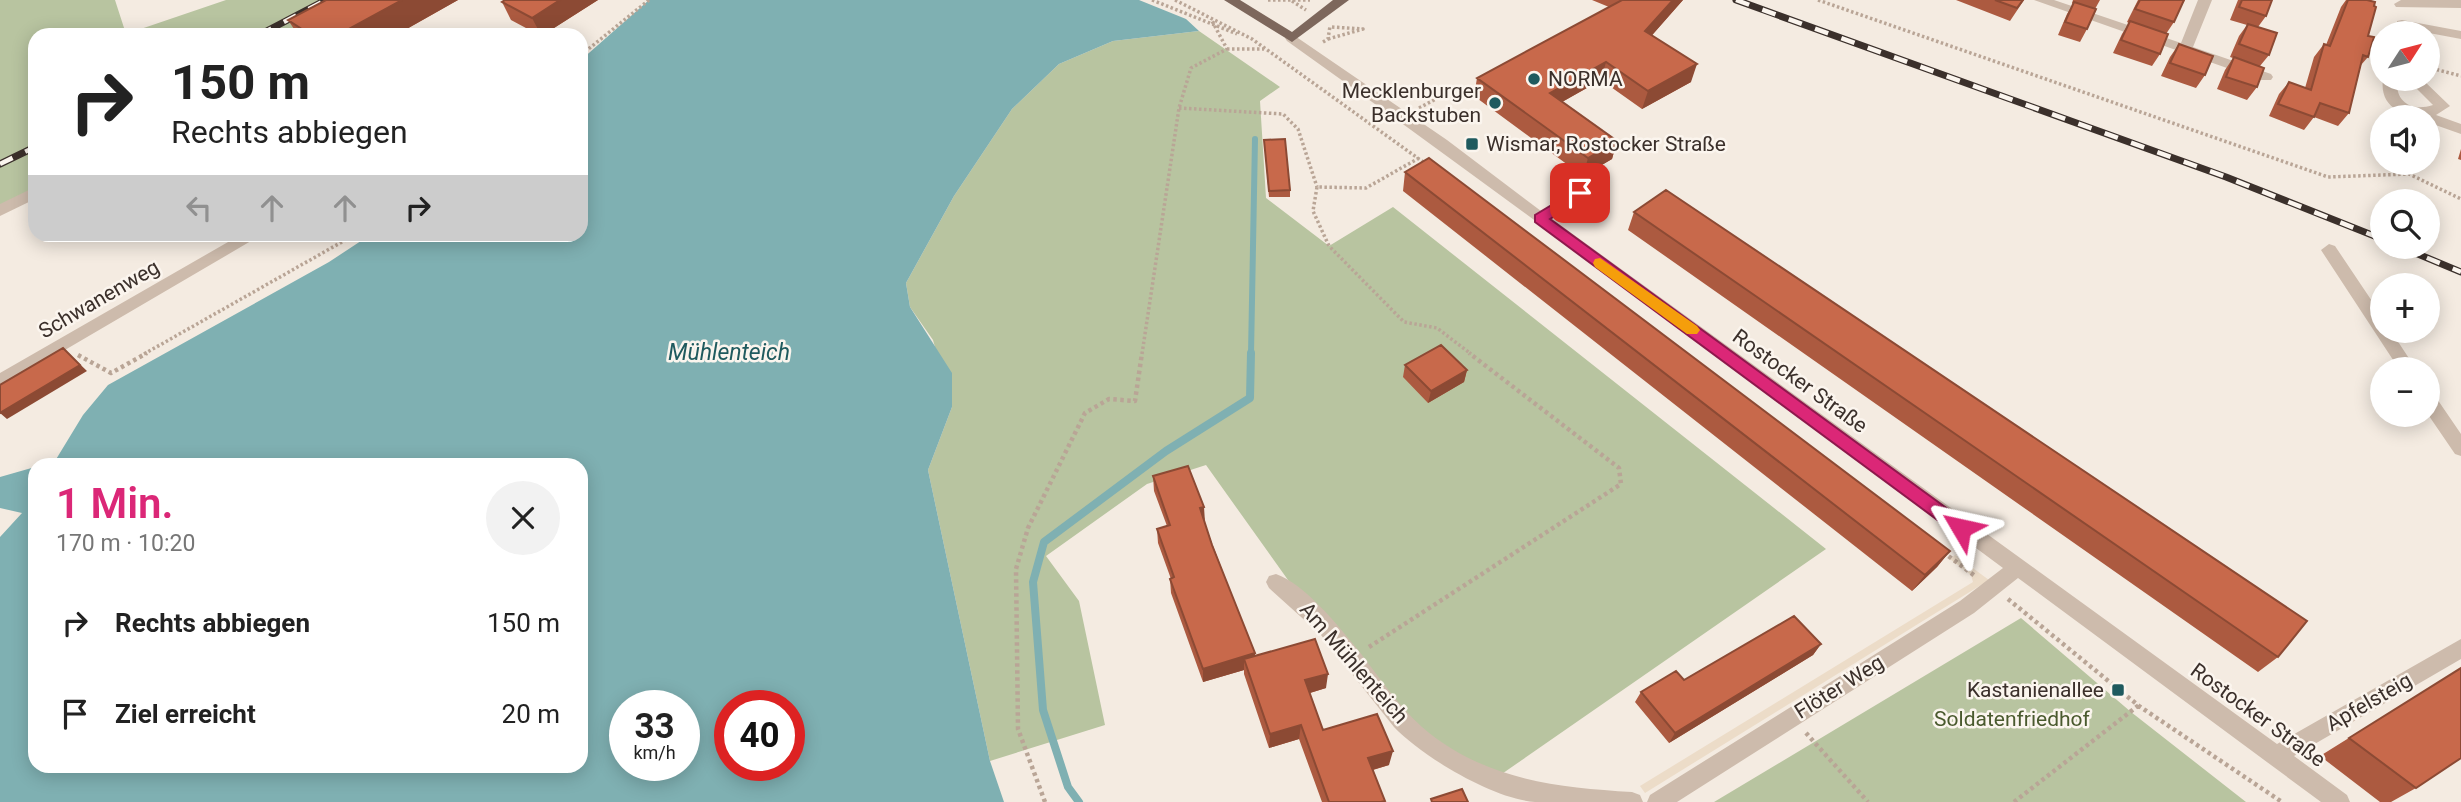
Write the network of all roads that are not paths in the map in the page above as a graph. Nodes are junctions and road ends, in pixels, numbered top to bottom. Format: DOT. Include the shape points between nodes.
graph roads {
  1 [pos="1231,0"];
  2 [pos="1342,0"];
  3 [pos="2041,0"];
  4 [pos="2206,0"];
  5 [pos="2400,2"];
  6 [pos="2461,4"];
  7 [pos="2402,21"];
  8 [pos="2440,33"];
  9 [pos="2461,35"];
  10 [pos="1292,38"];
  11 [pos="2185,50"];
  12 [pos="2266,77"];
  13 [pos="2388,91"];
  14 [pos="2427,91"];
  15 [pos="2397,105"];
  16 [pos="2440,108"];
  17 [pos="2440,121"];
  18 [pos="2461,129"];
  19 [pos="1580,193"];
  20 [pos="28,196"];
  21 [pos="0,211"];
  22 [pos="1540,219"];
  23 [pos="242,242"];
  24 [pos="2329,250"];
  25 [pos="2370,312"];
  26 [pos="0,381"];
  27 [pos="2440,418"];
  28 [pos="2461,449"];
  29 [pos="2017,568"];
  30 [pos="1276,582"];
  31 [pos="2461,648"];
  32 [pos="2277,755"];
  33 [pos="1547,799"];
  34 [pos="1632,802"];
  35 [pos="1658,802"];
  36 [pos="2339,802"];
  1 -- 10 [label="main road, Rostocker Straße"];
  2 -- 10 [label="main road"];
  3 -- 11 [label="street"];
  4 -- 11 [label="street"];
  5 -- 6 [label="street"];
  5 -- 7 [label="street"];
  8 -- 9 [label="street"];
  10 -- 22 [label="street, Rostocker Straße"];
  11 -- 12 [label="street"];
  13 -- 15 [label="street"];
  14 -- 16 [label="street" via="2443,106"];
  17 -- 18 [label="street"];
  19 -- 22 [label="street"];
  20 -- 21 [label="street"];
  22 -- 29 [label="street, Rostocker Straße"];
  23 -- 26 [label="street, Schwanenweg"];
  24 -- 25 [label="street"];
  27 -- 28 [label="street"];
  29 -- 32 [label="street, Rostocker Straße"];
  29 -- 35 [label="street, Flöter Weg" via="1993,588"];
  30 -- 33 [label="street, Am Mühlenteich" via="1303,601 1354,657 1403,723 1452,762"];
  31 -- 32 [label="street, Apfelsteig"];
  32 -- 36 [label="street, Rostocker Straße"];
  33 -- 34 [label="street, Am Mühlenteich"];
}
